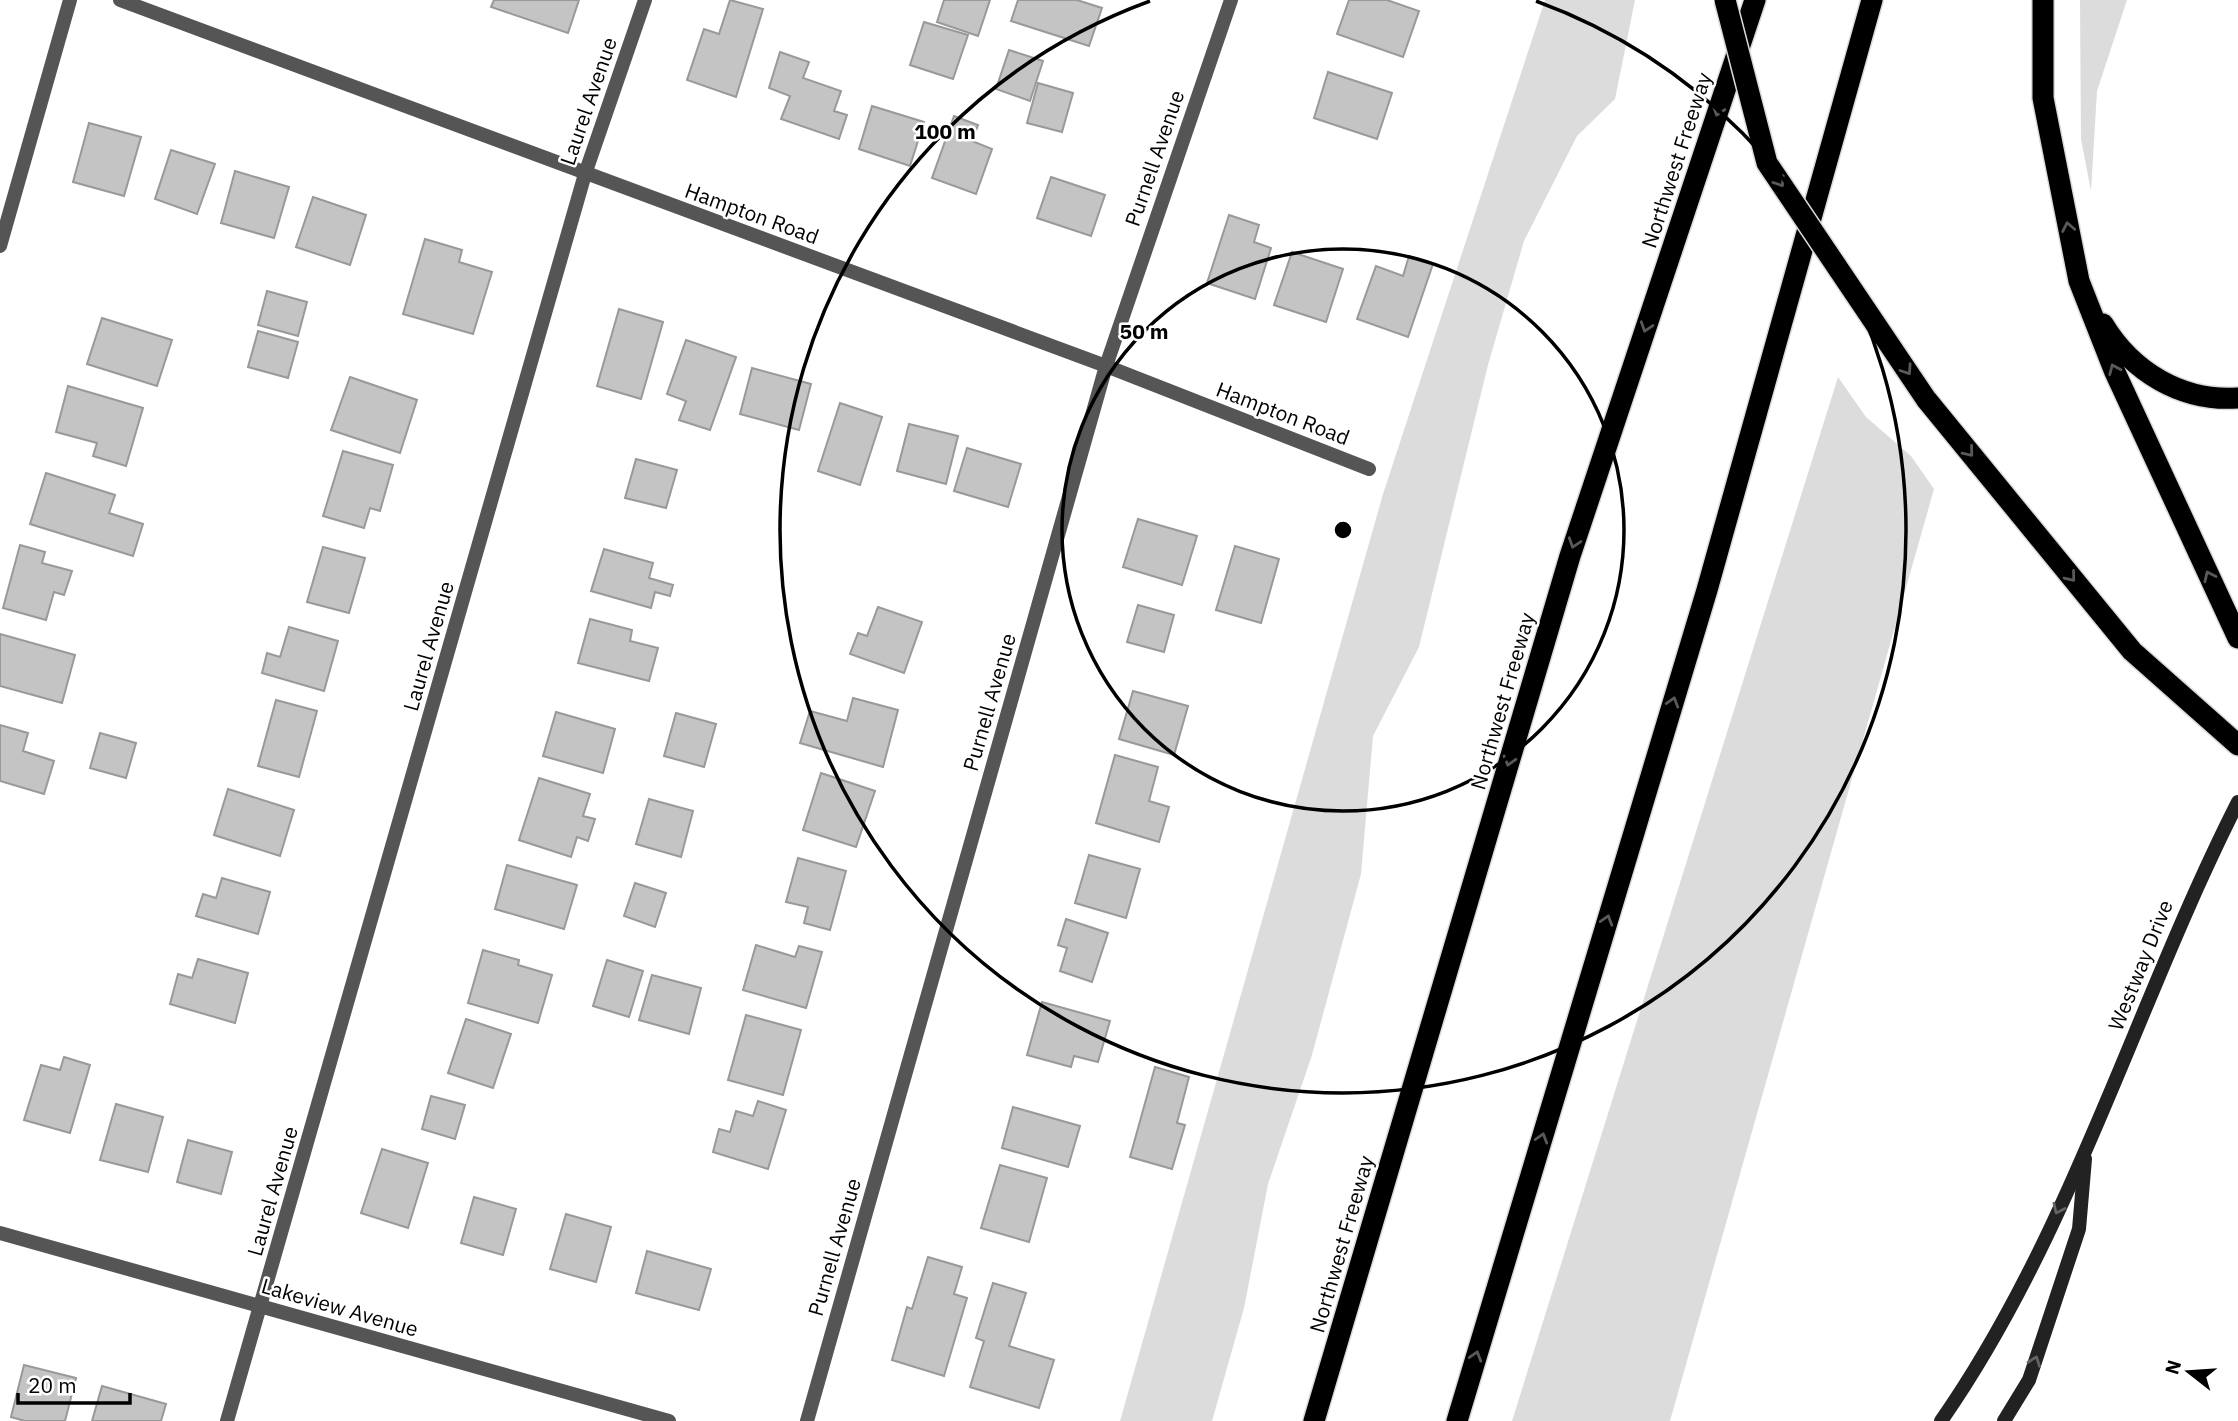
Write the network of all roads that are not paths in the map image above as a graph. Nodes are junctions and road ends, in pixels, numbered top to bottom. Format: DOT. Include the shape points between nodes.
graph roads {
  1 [pos="70,0"];
  2 [pos="120,0"];
  3 [pos="645,0"];
  4 [pos="1230,0"];
  5 [pos="1725,0"];
  6 [pos="1755,0"];
  7 [pos="1872,0"];
  8 [pos="2043,0"];
  9 [pos="585,174"];
  10 [pos="0,246"];
  11 [pos="2084,293"];
  12 [pos="1106,366"];
  13 [pos="2238,398"];
  14 [pos="1368,469"];
  15 [pos="2238,638"];
  16 [pos="2238,745"];
  17 [pos="2238,802"];
  18 [pos="2086,1147"];
  19 [pos="0,1233"];
  20 [pos="260,1306"];
  21 [pos="227,1421"];
  22 [pos="669,1421"];
  23 [pos="807,1421"];
  24 [pos="1314,1421"];
  25 [pos="1457,1421"];
  26 [pos="1941,1421"];
  27 [pos="2004,1421"];
  1 -- 10 [label="street"];
  2 -- 9 [label="street, Hampton Road"];
  3 -- 9 [label="street, Laurel Avenue"];
  4 -- 12 [label="street, Purnell Avenue"];
  5 -- 16 [label="highway, one-way, bridge" via="1767,163 1926,399 2132,651"];
  6 -- 24 [label="highway, Northwest Freeway, one-way" via="1570,556"];
  25 -- 7 [label="highway, one-way" via="1703,603"];
  11 -- 8 [label="highway, one-way" via="2043,98"];
  9 -- 12 [label="street, Hampton Road"];
  9 -- 20 [label="street, Laurel Avenue"];
  11 -- 13 [label="highway" via="2110,335 2151,377 2193,394"];
  15 -- 11 [label="highway, one-way" via="2114,370"];
  12 -- 14 [label="street, Hampton Road"];
  12 -- 23 [label="street, Purnell Avenue"];
  17 -- 18 [label="main road, Westway Drive" via="2193,890"];
  18 -- 26 [label="main road, Westway Drive, one-way" via="2033,1263 1970,1379"];
  27 -- 18 [label="main road, Westway Drive, one-way" via="2029,1380 2079,1229"];
  19 -- 20 [label="street, Lakeview Avenue"];
  20 -- 21 [label="street, Laurel Avenue"];
  20 -- 22 [label="street, Lakeview Avenue"];
}
